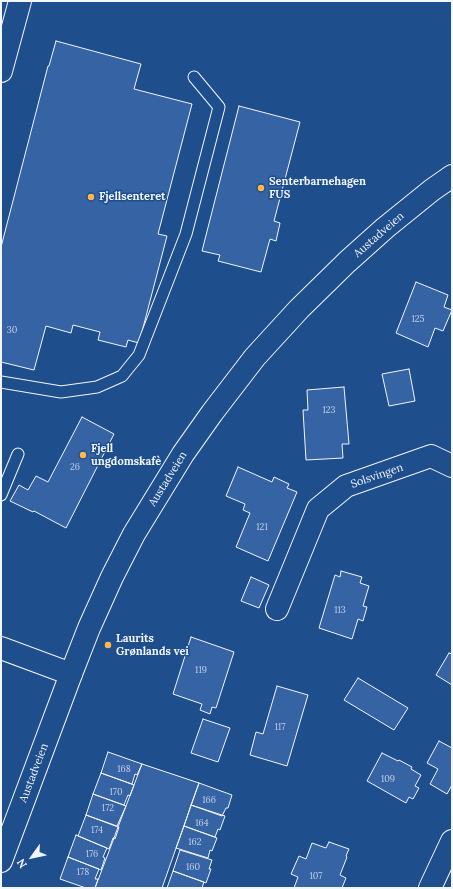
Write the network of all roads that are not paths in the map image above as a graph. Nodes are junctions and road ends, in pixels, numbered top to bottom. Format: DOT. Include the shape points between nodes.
graph roads {
  1 [pos="20,1"];
  2 [pos="1,72"];
  3 [pos="194,77"];
  4 [pos="452,176"];
  5 [pos="1,382"];
  6 [pos="18,454"];
  7 [pos="452,466"];
  8 [pos="1,495"];
  9 [pos="277,609"];
  10 [pos="1,648"];
  11 [pos="71,674"];
  12 [pos="452,841"];
  13 [pos="1,861"];
  14 [pos="430,888"];
  1 -- 2 [label="main road"];
  3 -- 5 [label="lane" via="219,106 186,234 139,355 122,376 97,387 60,392"];
  4 -- 11 [label="main road, Austadveien" via="385,228 299,308 255,357 212,413 183,454 134,534 89,628"];
  6 -- 8 [label="lane"];
  7 -- 9 [label="main road, Solsvingen" via="431,456 346,486 318,509"];
  10 -- 11 [label="main road"];
  11 -- 13 [label="main road, Austadveien"];
  12 -- 14 [label="main road"];
}
